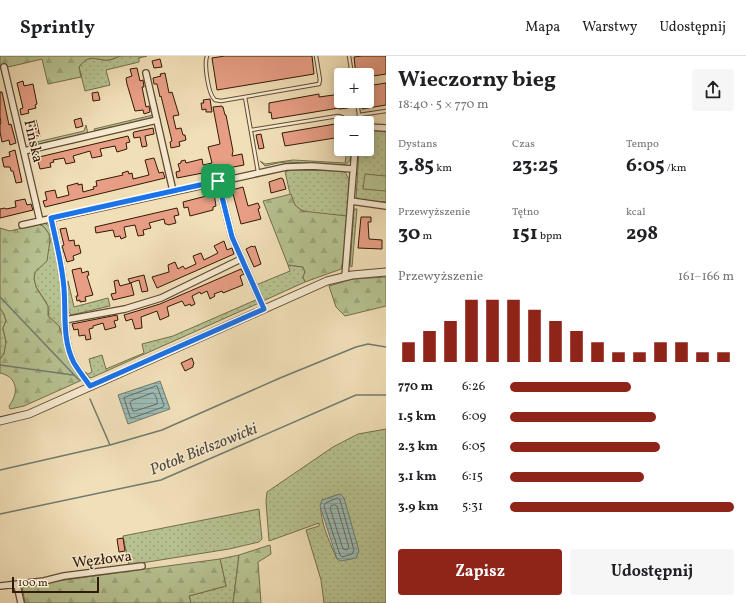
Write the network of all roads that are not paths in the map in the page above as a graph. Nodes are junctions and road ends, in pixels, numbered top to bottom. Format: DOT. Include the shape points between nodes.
graph roads {
  1 [pos="207,56"];
  2 [pos="316,56"];
  3 [pos="349,56"];
  4 [pos="4,67"];
  5 [pos="351,68"];
  6 [pos="146,73"];
  7 [pos="245,97"];
  8 [pos="358,108"];
  9 [pos="386,110"];
  10 [pos="359,115"];
  11 [pos="334,117"];
  12 [pos="157,120"];
  13 [pos="374,127"];
  14 [pos="386,128"];
  15 [pos="251,130"];
  16 [pos="24,151"];
  17 [pos="354,156"];
  18 [pos="353,170"];
  19 [pos="258,173"];
  20 [pos="218,181"];
  21 [pos="173,191"];
  22 [pos="351,201"];
  23 [pos="386,206"];
  24 [pos="51,218"];
  25 [pos="40,221"];
  26 [pos="22,225"];
  27 [pos="241,259"];
  28 [pos="386,272"];
  29 [pos="346,276"];
  30 [pos="264,309"];
  31 [pos="65,320"];
  32 [pos="90,386"];
  33 [pos="0,421"];
  34 [pos="142,566"];
  35 [pos="17,585"];
  36 [pos="0,586"];
  37 [pos="21,603"];
  1 -- 7 [label="lane" via="206,66 213,98 221,101"];
  2 -- 7 [label="lane" via="320,80 318,84"];
  3 -- 5 [label="lane"];
  4 -- 16 [label="street, Fińska"];
  6 -- 12 [label="street"];
  7 -- 15 [label="lane"];
  8 -- 10 [label="lane"];
  9 -- 10 [label="lane"];
  11 -- 15 [label="lane"];
  12 -- 16 [label="street"];
  12 -- 21 [label="street"];
  13 -- 14 [label="street"];
  15 -- 19 [label="lane"];
  16 -- 25 [label="street, Fińska"];
  17 -- 18 [label="street"];
  18 -- 19 [label="street" via="299,166"];
  18 -- 22 [label="street"];
  19 -- 20 [label="street"];
  20 -- 21 [label="street"];
  20 -- 27 [label="street" via="232,237"];
  21 -- 24 [label="street"];
  22 -- 23 [label="street"];
  22 -- 29 [label="street"];
  24 -- 25 [label="street"];
  24 -- 31 [label="street" via="63,282"];
  25 -- 26 [label="street"];
  27 -- 30 [label="street"];
  27 -- 31 [label="street" via="160,298 125,309"];
  28 -- 29 [label="street"];
  29 -- 30 [label="street" via="327,281"];
  30 -- 32 [label="street"];
  31 -- 32 [label="street" via="68,346 74,363"];
  32 -- 33 [label="street" via="29,414"];
  34 -- 35 [label="street, Węzłowa"];
  35 -- 36 [label="street, Węzłowa"];
  35 -- 37 [label="street"];
}
